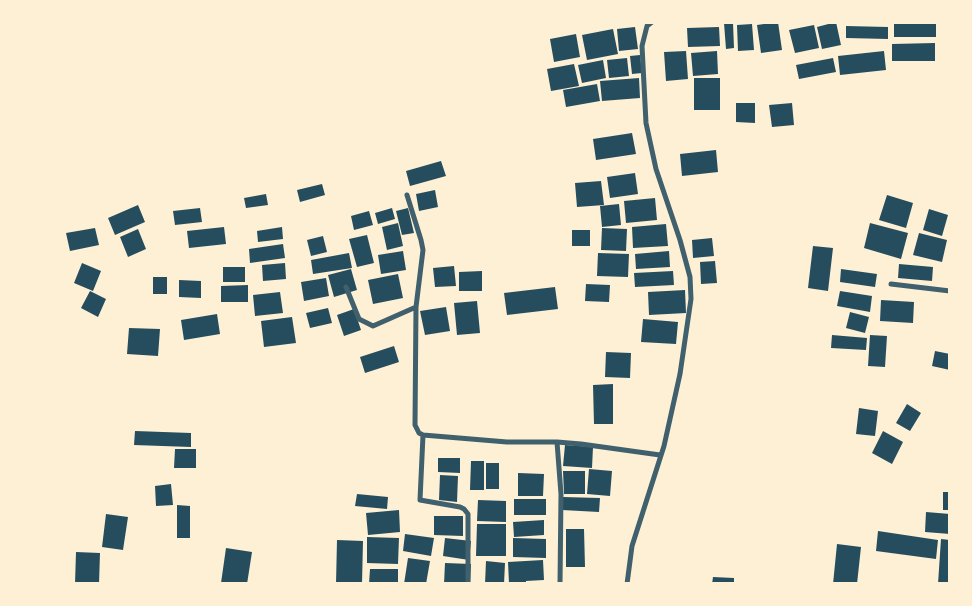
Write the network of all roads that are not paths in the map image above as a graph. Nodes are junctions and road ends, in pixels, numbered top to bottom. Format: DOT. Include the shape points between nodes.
graph roads {
  1 [pos="652,22"];
  2 [pos="407,195"];
  3 [pos="891,284"];
  4 [pos="346,287"];
  5 [pos="950,291"];
  6 [pos="416,307"];
  7 [pos="423,435"];
  8 [pos="557,442"];
  9 [pos="660,454"];
  10 [pos="468,584"];
  11 [pos="560,584"];
  12 [pos="627,584"];
  1 -- 9 [label="street" via="647,26 642,46 646,123 656,169 690,277 692,299 680,374"];
  2 -- 6 [label="street" via="423,250"];
  3 -- 5 [label="street"];
  4 -- 6 [label="street" via="359,319 373,326"];
  6 -- 7 [label="street" via="415,425"];
  7 -- 8 [label="street" via="508,442"];
  7 -- 10 [label="street" via="420,500 464,509 468,514"];
  8 -- 9 [label="street"];
  8 -- 11 [label="street" via="561,494"];
  9 -- 12 [label="street" via="632,546"];
}
